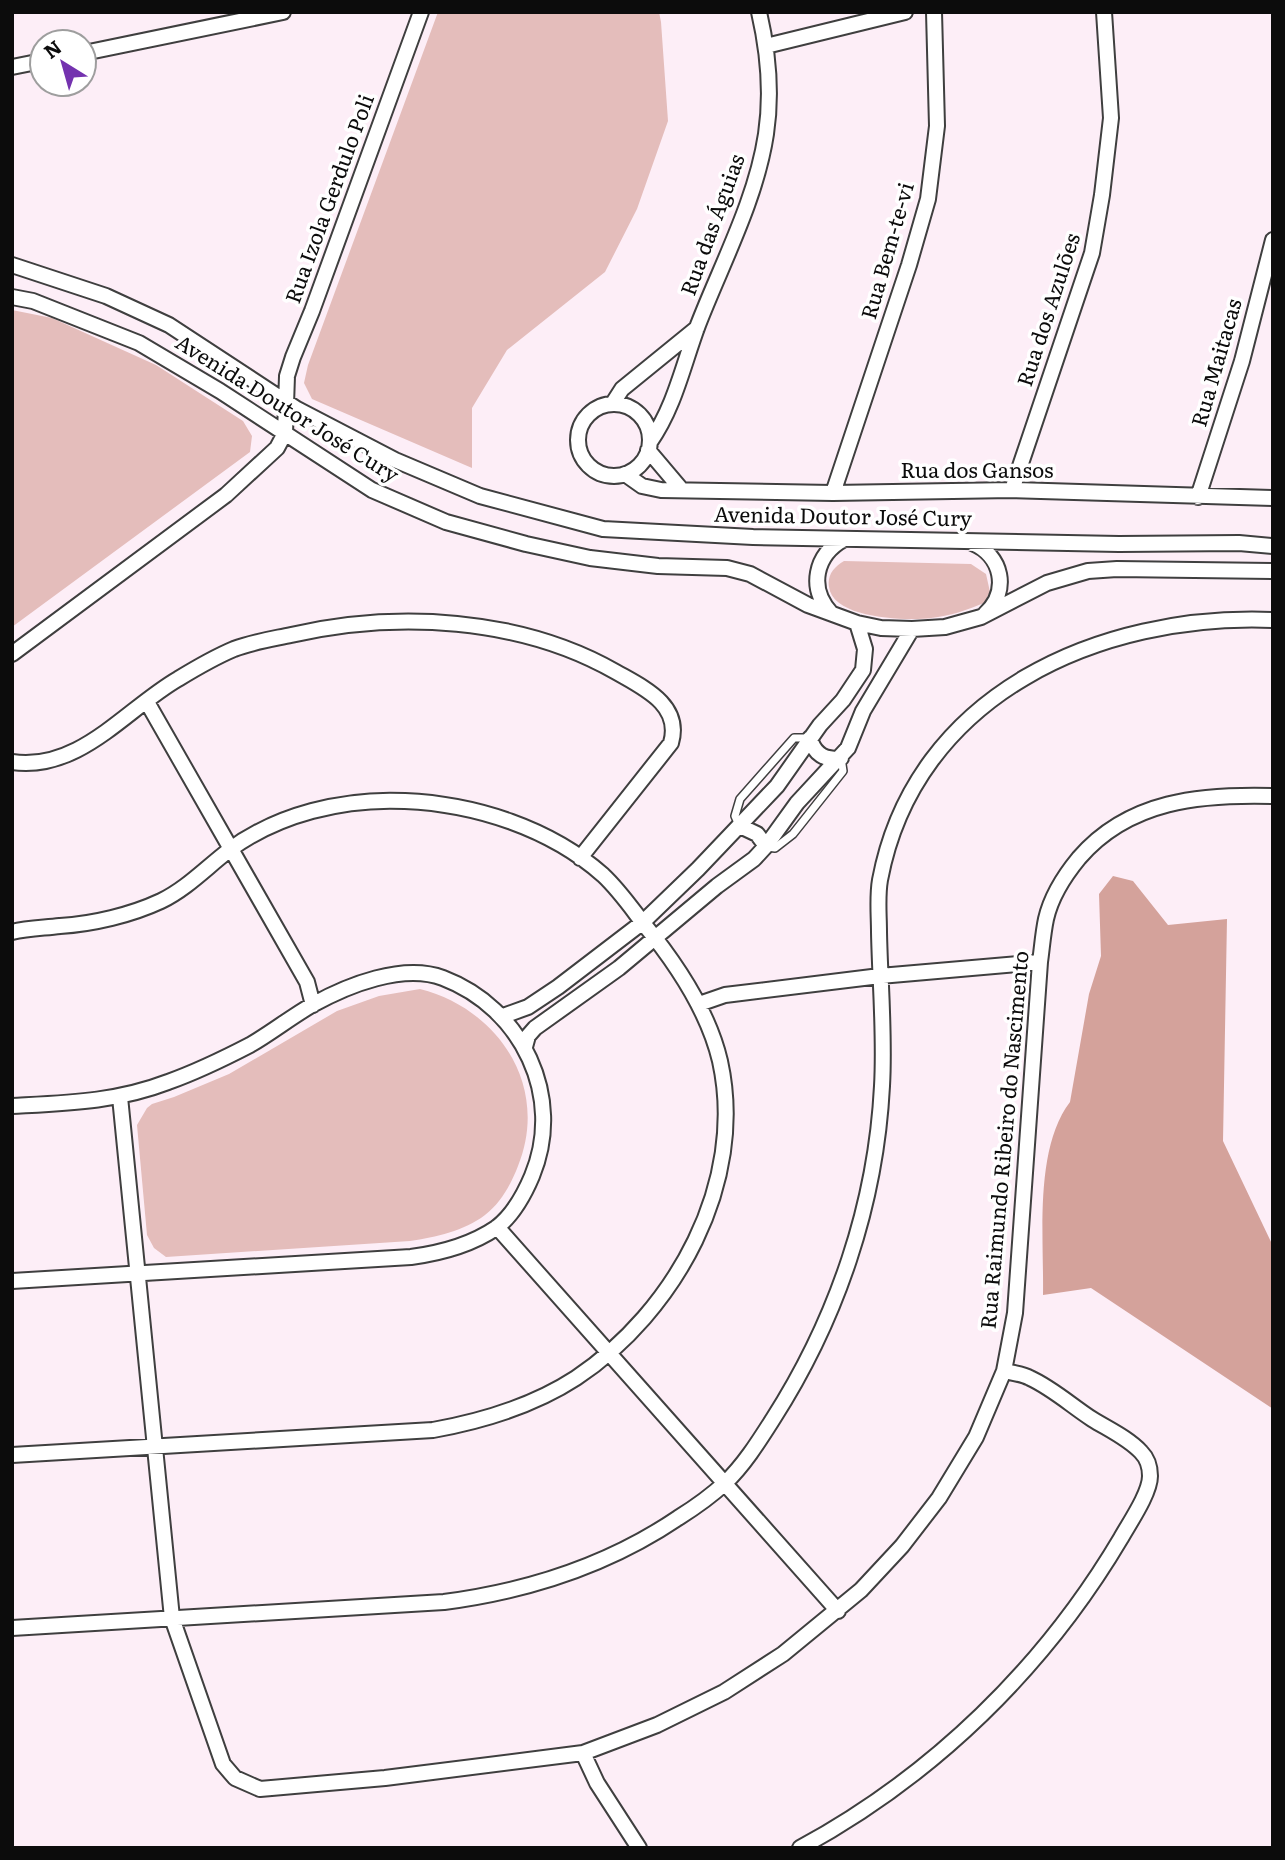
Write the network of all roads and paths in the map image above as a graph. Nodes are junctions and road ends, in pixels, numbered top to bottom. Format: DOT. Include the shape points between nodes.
graph roads {
  1 [pos="284,12"];
  2 [pos="421,12"];
  3 [pos="758,12"];
  4 [pos="905,12"];
  5 [pos="934,12"];
  6 [pos="1104,12"];
  7 [pos="766,46"];
  8 [pos="98,50"];
  9 [pos="1273,240"];
  10 [pos="12,264"];
  11 [pos="12,297"];
  12 [pos="697,328"];
  13 [pos="285,401"];
  14 [pos="613,403"];
  15 [pos="285,433"];
  16 [pos="649,446"];
  17 [pos="625,474"];
  18 [pos="681,489"];
  19 [pos="1012,490"];
  20 [pos="833,493"];
  21 [pos="1198,497"];
  22 [pos="1273,498"];
  23 [pos="844,539"];
  24 [pos="965,541"];
  25 [pos="1273,545"];
  26 [pos="1273,571"];
  27 [pos="831,613"];
  28 [pos="981,617"];
  29 [pos="1273,620"];
  30 [pos="858,623"];
  31 [pos="912,629"];
  32 [pos="12,654"];
  33 [pos="147,702"];
  34 [pos="810,738"];
  35 [pos="841,758"];
  36 [pos="12,762"];
  37 [pos="1273,796"];
  38 [pos="740,826"];
  39 [pos="766,846"];
  40 [pos="231,849"];
  41 [pos="580,858"];
  42 [pos="643,922"];
  43 [pos="17,929"];
  44 [pos="657,937"];
  45 [pos="1040,962"];
  46 [pos="880,976"];
  47 [pos="699,1004"];
  48 [pos="313,1005"];
  49 [pos="503,1017"];
  50 [pos="525,1047"];
  51 [pos="120,1097"];
  52 [pos="12,1106"];
  53 [pos="497,1227"];
  54 [pos="138,1274"];
  55 [pos="12,1281"];
  56 [pos="609,1353"];
  57 [pos="1004,1371"];
  58 [pos="155,1446"];
  59 [pos="12,1455"];
  60 [pos="725,1483"];
  61 [pos="838,1611"];
  62 [pos="172,1618"];
  63 [pos="12,1628"];
  64 [pos="583,1753"];
  65 [pos="639,1848"];
  66 [pos="800,1848"];
  1 -- 8 [label="street"];
  2 -- 13 [label="street, Rua Izola Gerdulo Poli" via="293,357"];
  3 -- 7 [label="street, Rua das Águias"];
  4 -- 7 [label="street"];
  5 -- 20 [label="street, Rua Bem-te-vi" via="937,126 928,199"];
  6 -- 19 [label="street, Rua dos Azulões" via="1111,118 1092,253"];
  7 -- 12 [label="street, Rua das Águias" via="768,111 762,155"];
  9 -- 21 [label="street, Rua Maitacas" via="1242,361"];
  10 -- 13 [label="street, Avenida Doutor José Cury" via="106,296 169,325"];
  11 -- 15 [label="street, Avenida Doutor José Cury" via="139,343"];
  12 -- 14 [label="street" via="622,389"];
  12 -- 16 [label="street, Rua das Águias" via="676,393"];
  13 -- 15 [label="street, Rua Izola Gerdulo Poli"];
  13 -- 23 [label="street, Avenida Doutor José Cury" via="395,460 480,496 603,529"];
  14 -- 16 [label="street" via="625,405 644,419"];
  14 -- 17 [label="street" via="584,419 579,451 593,469"];
  15 -- 27 [label="street, Avenida Doutor José Cury" via="372,490 446,522 590,558 727,568 750,574"];
  15 -- 32 [label="street" via="277,448 226,495"];
  16 -- 17 [label="street" via="643,460"];
  16 -- 18 [label="street"];
  17 -- 18 [label="street, Rua dos Gansos" via="642,486"];
  18 -- 20 [label="street, Rua dos Gansos"];
  19 -- 20 [label="street, Rua dos Gansos"];
  19 -- 21 [label="street, Rua dos Gansos"];
  21 -- 22 [label="street, Rua dos Gansos"];
  23 -- 24 [label="street, Avenida Doutor José Cury"];
  23 -- 27 [label="street" via="827,551 817,569 817,589"];
  24 -- 25 [label="street, Avenida Doutor José Cury"];
  24 -- 28 [label="street" via="982,547 999,569 998,596"];
  26 -- 28 [label="street, Avenida Doutor José Cury" via="1087,571 1046,583"];
  27 -- 30 [label="street, Avenida Doutor José Cury"];
  28 -- 31 [label="street, Avenida Doutor José Cury"];
  29 -- 46 [label="street" via="1198,622 1113,639 1038,668 977,710 928,768 893,835 879,885"];
  30 -- 31 [label="street, Avenida Doutor José Cury"];
  30 -- 34 [label="street" via="865,649 863,670"];
  31 -- 35 [label="street"];
  33 -- 36 [label="street" via="75,752 50,761"];
  33 -- 40 [label="street"];
  33 -- 41 [label="street" via="175,680 235,649 335,627 403,622 475,626 571,651 659,699 674,726 671,743"];
  34 -- 35 [label="street" via="818,754"];
  34 -- 38 [label="street" via="777,786"];
  35 -- 39 [label="street" via="797,803"];
  37 -- 45 [label="street, Rua Raimundo Ribeiro do Nascimento" via="1171,802 1117,824 1086,850 1062,882 1046,919"];
  38 -- 39 [label="street" via="757,834"];
  38 -- 42 [label="street"];
  39 -- 44 [label="street"];
  40 -- 41 [label="street" via="296,816 348,804 402,801 455,806 494,816"];
  40 -- 43 [label="street" via="161,901 107,918"];
  40 -- 48 [label="street" via="307,982"];
  41 -- 42 [label="street" via="611,883"];
  42 -- 44 [label="street"];
  42 -- 49 [label="street" via="558,987"];
  44 -- 47 [label="street"];
  44 -- 50 [label="street" via="535,1028"];
  45 -- 46 [label="street"];
  45 -- 57 [label="street, Rua Raimundo Ribeiro do Nascimento" via="1015,1313"];
  46 -- 47 [label="street" via="725,995"];
  46 -- 60 [label="street" via="882,1088 874,1162 857,1235 833,1304 803,1369 766,1430"];
  47 -- 56 [label="street" via="723,1080 724,1127 716,1180 699,1232 676,1275 647,1315"];
  48 -- 49 [label="street" via="375,980 422,973 474,993"];
  48 -- 51 [label="street" via="222,1059"];
  49 -- 50 [label="street"];
  50 -- 53 [label="street" via="539,1080 543,1133 528,1184"];
  51 -- 52 [label="street"];
  51 -- 54 [label="street, Rua Raimundo Ribeiro do Nascimento"];
  53 -- 54 [label="street" via="467,1243 421,1256"];
  53 -- 56 [label="street"];
  54 -- 55 [label="street"];
  54 -- 58 [label="street, Rua Raimundo Ribeiro do Nascimento"];
  56 -- 58 [label="street" via="576,1378 536,1399 461,1425"];
  56 -- 60 [label="street"];
  57 -- 61 [label="street, Rua Raimundo Ribeiro do Nascimento" via="976,1437 939,1498 895,1554"];
  57 -- 66 [label="street" via="1029,1377 1138,1449 1150,1468 1149,1485 1081,1599 996,1701 889,1793"];
  58 -- 59 [label="street"];
  58 -- 62 [label="street, Rua Raimundo Ribeiro do Nascimento"];
  60 -- 61 [label="street"];
  60 -- 62 [label="street" via="638,1543 576,1571 511,1591 444,1602"];
  61 -- 64 [label="street, Rua Raimundo Ribeiro do Nascimento" via="724,1692 657,1725"];
  62 -- 63 [label="street"];
  62 -- 64 [label="street, Rua Raimundo Ribeiro do Nascimento" via="223,1764 251,1787 385,1778"];
  64 -- 65 [label="street"];
}
